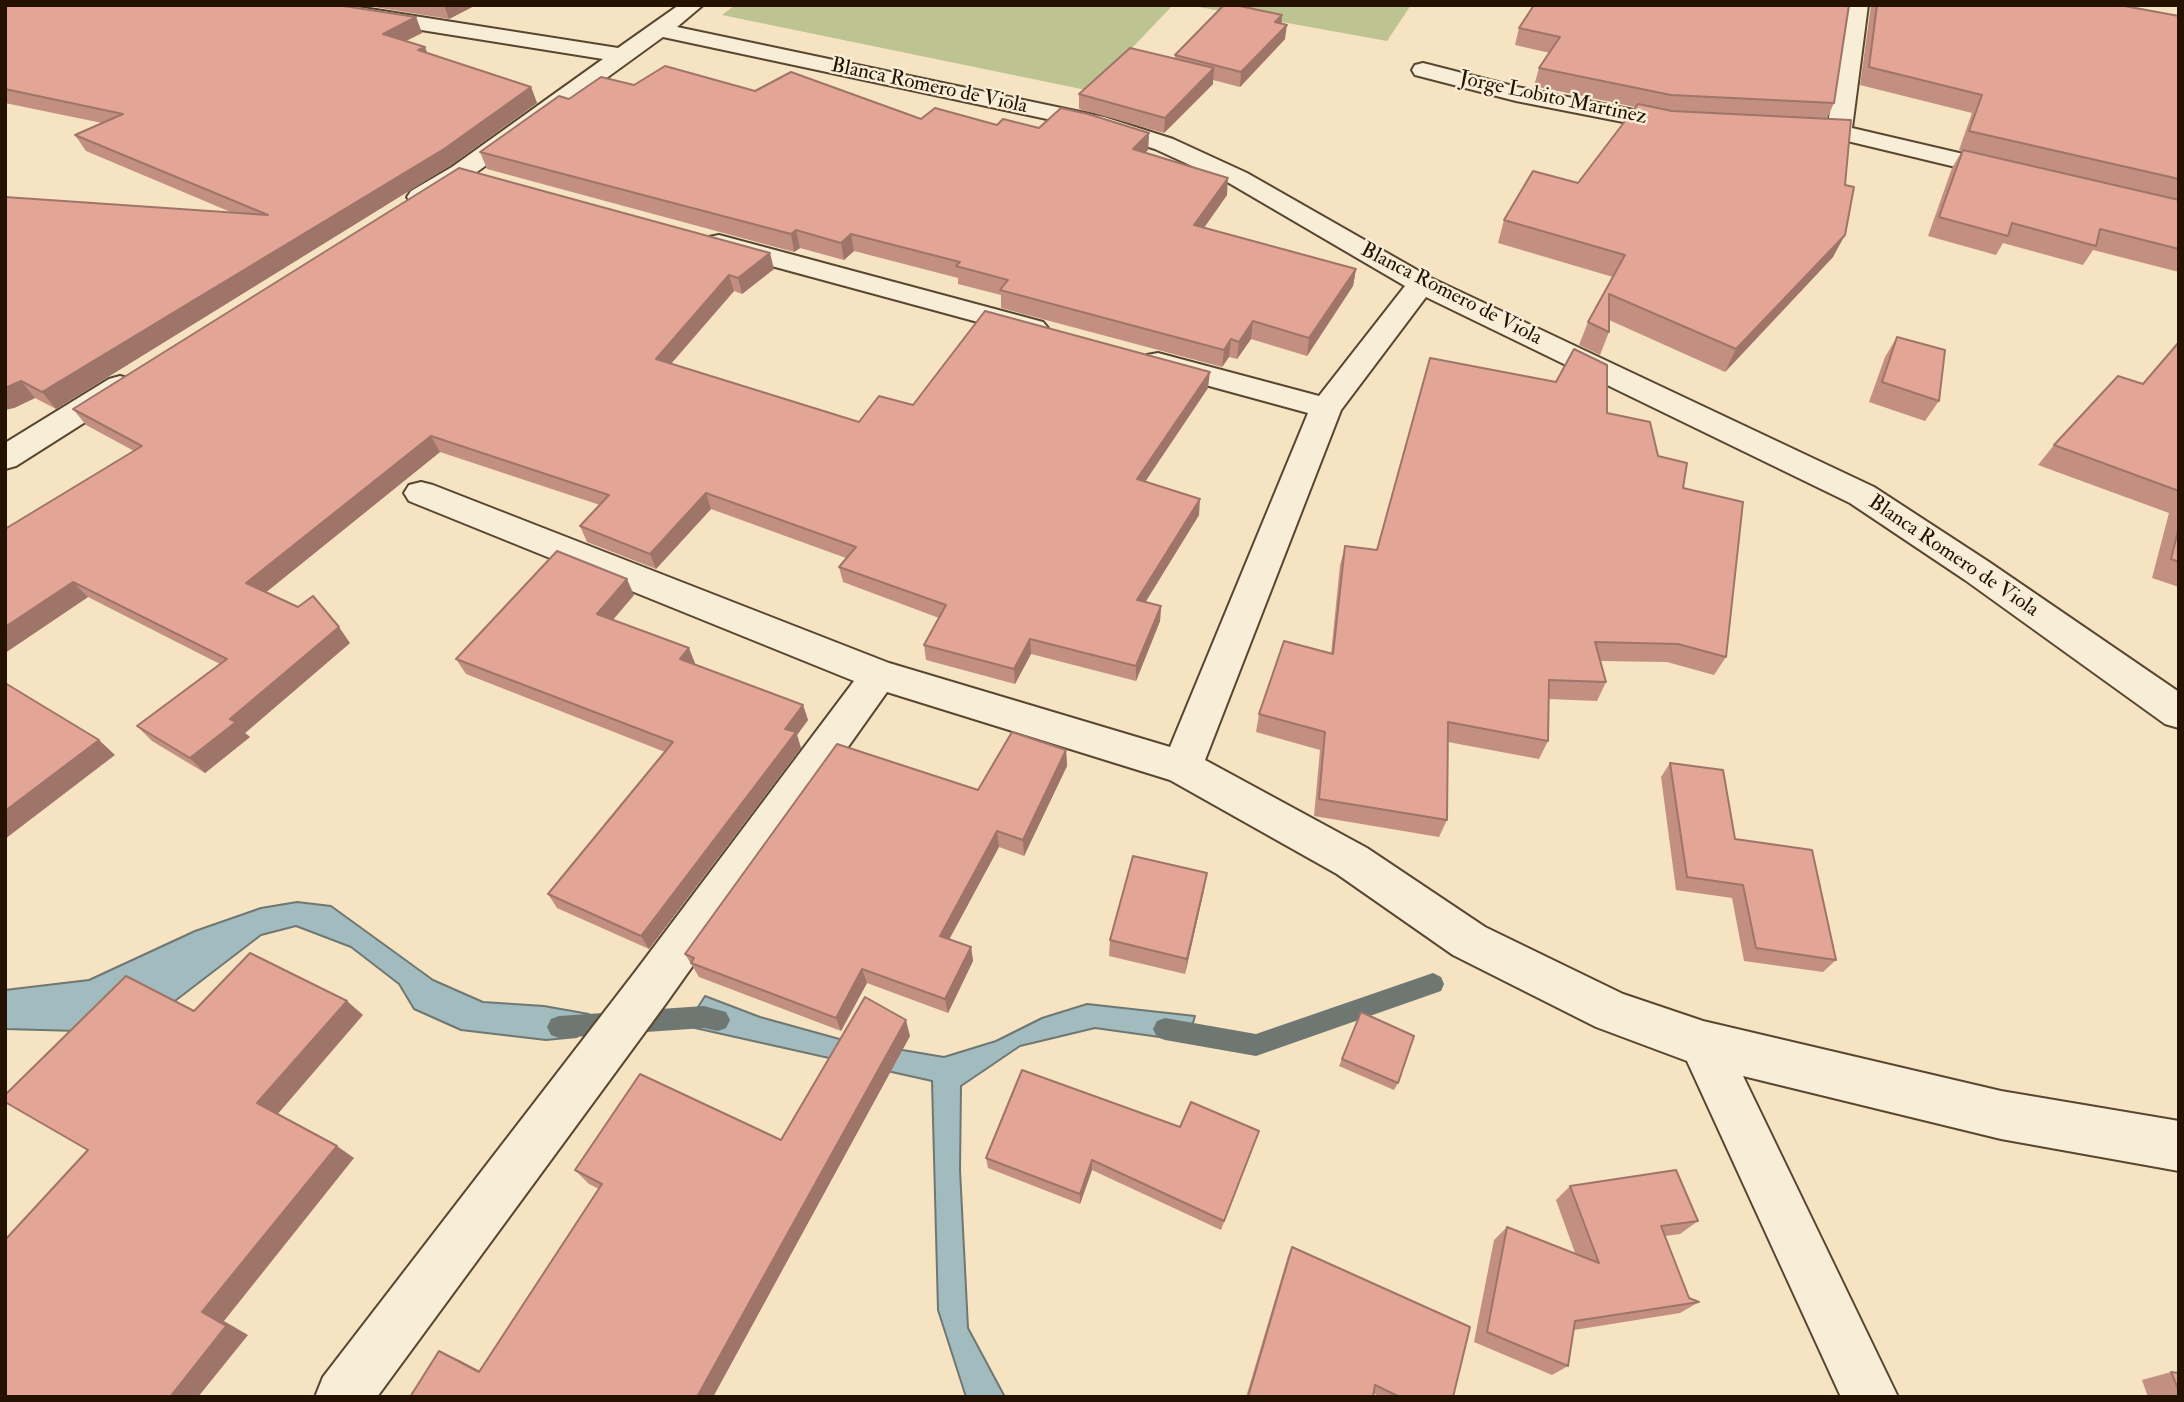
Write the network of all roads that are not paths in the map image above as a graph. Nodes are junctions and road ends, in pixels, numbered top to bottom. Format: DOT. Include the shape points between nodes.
graph roads {
  1 [pos="693,5"];
  2 [pos="1857,5"];
  3 [pos="314,6"];
  4 [pos="660,30"];
  5 [pos="624,55"];
  6 [pos="1423,70"];
  7 [pos="1704,125"];
  8 [pos="1772,129"];
  9 [pos="1839,132"];
  10 [pos="2029,176"];
  11 [pos="402,209"];
  12 [pos="687,234"];
  13 [pos="1421,284"];
  14 [pos="1060,335"];
  15 [pos="1126,354"];
  16 [pos="145,370"];
  17 [pos="1326,408"];
  18 [pos="5,458"];
  19 [pos="421,493"];
  20 [pos="879,674"];
  21 [pos="2179,713"];
  22 [pos="1181,767"];
  23 [pos="1703,1044"];
  24 [pos="2179,1146"];
  25 [pos="343,1397"];
  26 [pos="1870,1397"];
  1 -- 4 [label="street"];
  2 -- 9 [label="street"];
  3 -- 5 [label="street"];
  4 -- 5 [label="street"];
  4 -- 13 [label="street, Blanca Romero de Viola" via="1095,122 1164,144 1238,178"];
  5 -- 11 [label="street" via="474,176"];
  6 -- 7 [label="street, Jorge Lobito Martinez" via="1597,110 1664,123"];
  8 -- 9 [label="street"];
  9 -- 10 [label="street"];
  12 -- 14 [label="street"];
  13 -- 17 [label="street"];
  13 -- 21 [label="street, Blanca Romero de Viola" via="1862,495"];
  15 -- 17 [label="street"];
  16 -- 18 [label="street"];
  17 -- 22 [label="street"];
  19 -- 20 [label="street"];
  20 -- 22 [label="street"];
  20 -- 25 [label="street"];
  22 -- 23 [label="street" via="1352,862 1469,941 1612,1012"];
  23 -- 24 [label="street" via="2001,1115"];
  23 -- 26 [label="street"];
}
